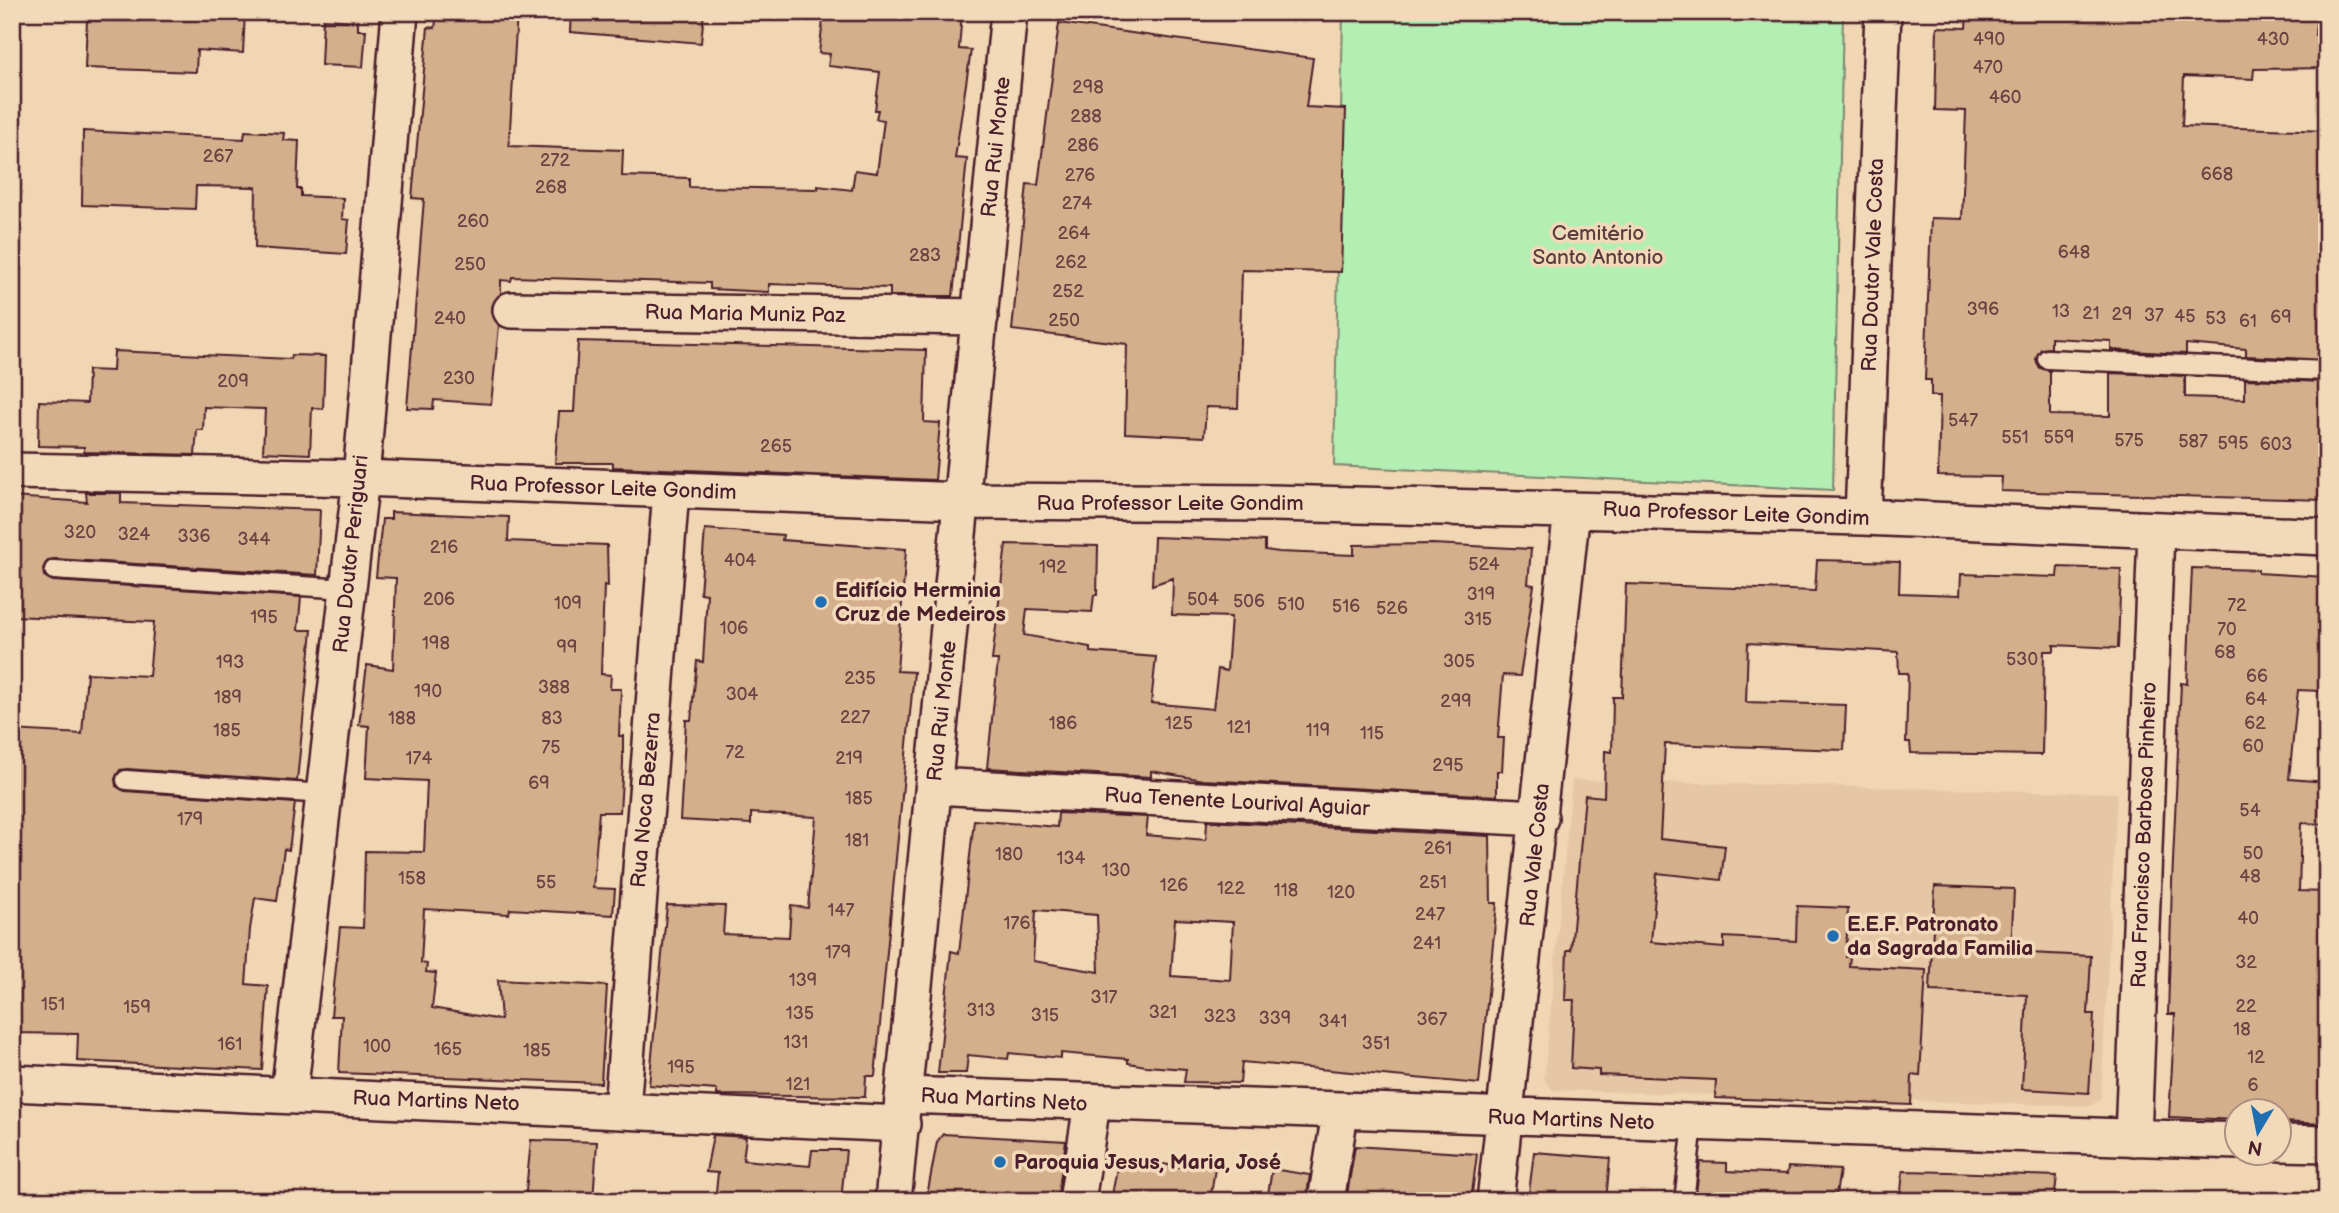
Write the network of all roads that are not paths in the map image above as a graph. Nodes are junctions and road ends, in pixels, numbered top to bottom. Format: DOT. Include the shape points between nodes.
graph roads {
  1 [pos="400,12"];
  2 [pos="1009,12"];
  3 [pos="1883,12"];
  4 [pos="511,310"];
  5 [pos="980,317"];
  6 [pos="2048,359"];
  7 [pos="2327,371"];
  8 [pos="12,471"];
  9 [pos="361,478"];
  10 [pos="671,491"];
  11 [pos="963,502"];
  12 [pos="1572,510"];
  13 [pos="1863,517"];
  14 [pos="2156,532"];
  15 [pos="2327,537"];
  16 [pos="54,570"];
  17 [pos="348,589"];
  18 [pos="126,780"];
  19 [pos="934,786"];
  20 [pos="324,794"];
  21 [pos="1539,818"];
  22 [pos="12,1083"];
  23 [pos="289,1094"];
  24 [pos="1092,1104"];
  25 [pos="622,1109"];
  26 [pos="903,1110"];
  27 [pos="1340,1113"];
  28 [pos="1506,1118"];
  29 [pos="1693,1124"];
  30 [pos="2133,1138"];
  31 [pos="2224,1141"];
  32 [pos="2294,1143"];
  33 [pos="2327,1144"];
  34 [pos="892,1201"];
  35 [pos="1077,1201"];
  36 [pos="1326,1201"];
  37 [pos="1495,1201"];
  38 [pos="1684,1201"];
  1 -- 9 [label="street, Rua Doutor Periguari"];
  2 -- 5 [label="street, Rua Rui Monte"];
  3 -- 13 [label="street, Rua Doutor Vale Costa"];
  4 -- 5 [label="street, Rua Maria Muniz Paz"];
  5 -- 11 [label="street, Rua Rui Monte"];
  6 -- 7 [label="lane"];
  8 -- 9 [label="street, Rua Professor Leite Gondim"];
  9 -- 10 [label="street, Rua Professor Leite Gondim"];
  9 -- 17 [label="street, Rua Doutor Periguari"];
  10 -- 11 [label="street, Rua Professor Leite Gondim"];
  10 -- 25 [label="street, Rua Noca Bezerra"];
  11 -- 12 [label="street, Rua Professor Leite Gondim"];
  11 -- 19 [label="street, Rua Rui Monte"];
  12 -- 13 [label="street, Rua Professor Leite Gondim"];
  12 -- 21 [label="street, Rua Vale Costa"];
  13 -- 14 [label="street, Rua Professor Leite Gondim"];
  14 -- 15 [label="street, Rua Professor Leite Gondim"];
  14 -- 30 [label="street, Rua Francisco Barbosa Pinheiro"];
  16 -- 17 [label="lane"];
  17 -- 20 [label="street, Rua Doutor Periguari"];
  18 -- 20 [label="lane"];
  19 -- 21 [label="street, Rua Tenente Lourival Aguiar"];
  19 -- 26 [label="street, Rua Rui Monte"];
  20 -- 23 [label="street, Rua Doutor Periguari"];
  21 -- 28 [label="street, Rua Vale Costa"];
  22 -- 23 [label="street, Rua Martins Neto"];
  23 -- 25 [label="street, Rua Martins Neto"];
  24 -- 26 [label="street, Rua Martins Neto"];
  24 -- 27 [label="street, Rua Martins Neto"];
  24 -- 35 [label="street"];
  25 -- 26 [label="street, Rua Martins Neto"];
  26 -- 34 [label="street, Rua Rui Monte"];
  27 -- 28 [label="street, Rua Martins Neto"];
  27 -- 36 [label="street"];
  28 -- 29 [label="street, Rua Martins Neto"];
  28 -- 37 [label="street, Rua Vale Costa"];
  29 -- 30 [label="street, Rua Martins Neto"];
  29 -- 38 [label="lane"];
  30 -- 31 [label="street, Rua Martins Neto"];
  32 -- 33 [label="street"];
}
